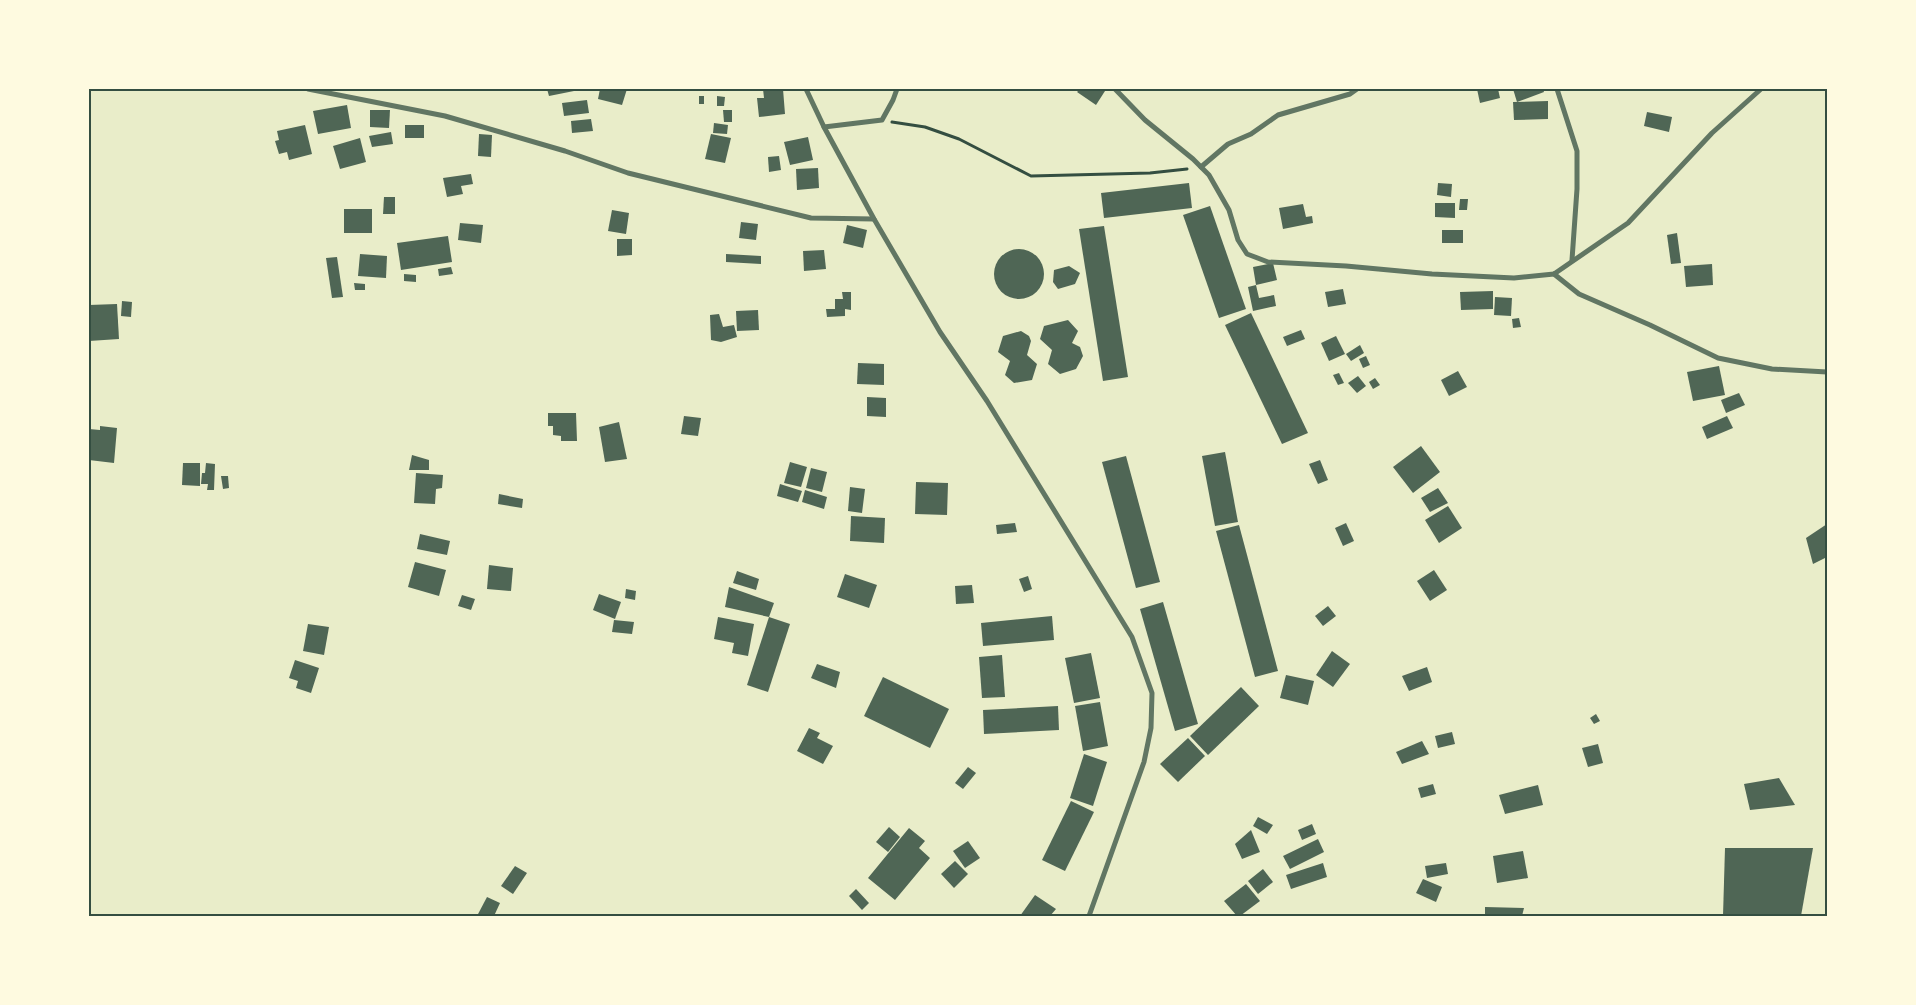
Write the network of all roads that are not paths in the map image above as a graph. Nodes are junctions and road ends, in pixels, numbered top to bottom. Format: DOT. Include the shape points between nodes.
graph roads {
  1 [pos="308,89"];
  2 [pos="806,89"];
  3 [pos="897,89"];
  4 [pos="1115,89"];
  5 [pos="1356,89"];
  6 [pos="1558,89"];
  7 [pos="1761,89"];
  8 [pos="824,126"];
  9 [pos="1201,168"];
  10 [pos="874,220"];
  11 [pos="1572,260"];
  12 [pos="1554,274"];
  13 [pos="1827,372"];
  14 [pos="1089,916"];
  1 -- 10 [label="street" via="446,116 628,173 811,218"];
  2 -- 8 [label="street"];
  3 -- 8 [label="street" via="882,120"];
  4 -- 9 [label="street" via="1145,120"];
  5 -- 9 [label="street" via="1350,94 1278,115 1251,134 1228,144"];
  6 -- 11 [label="street" via="1576,151"];
  7 -- 11 [label="street" via="1705,140 1628,223"];
  8 -- 10 [label="street"];
  9 -- 12 [label="street" via="1209,175 1229,210 1238,240 1247,254 1268,262 1514,278"];
  10 -- 14 [label="street" via="940,332 987,401 1132,637 1152,693 1151,728 1144,762"];
  11 -- 12 [label="street"];
  12 -- 13 [label="street" via="1580,294 1718,358 1772,369"];
}
